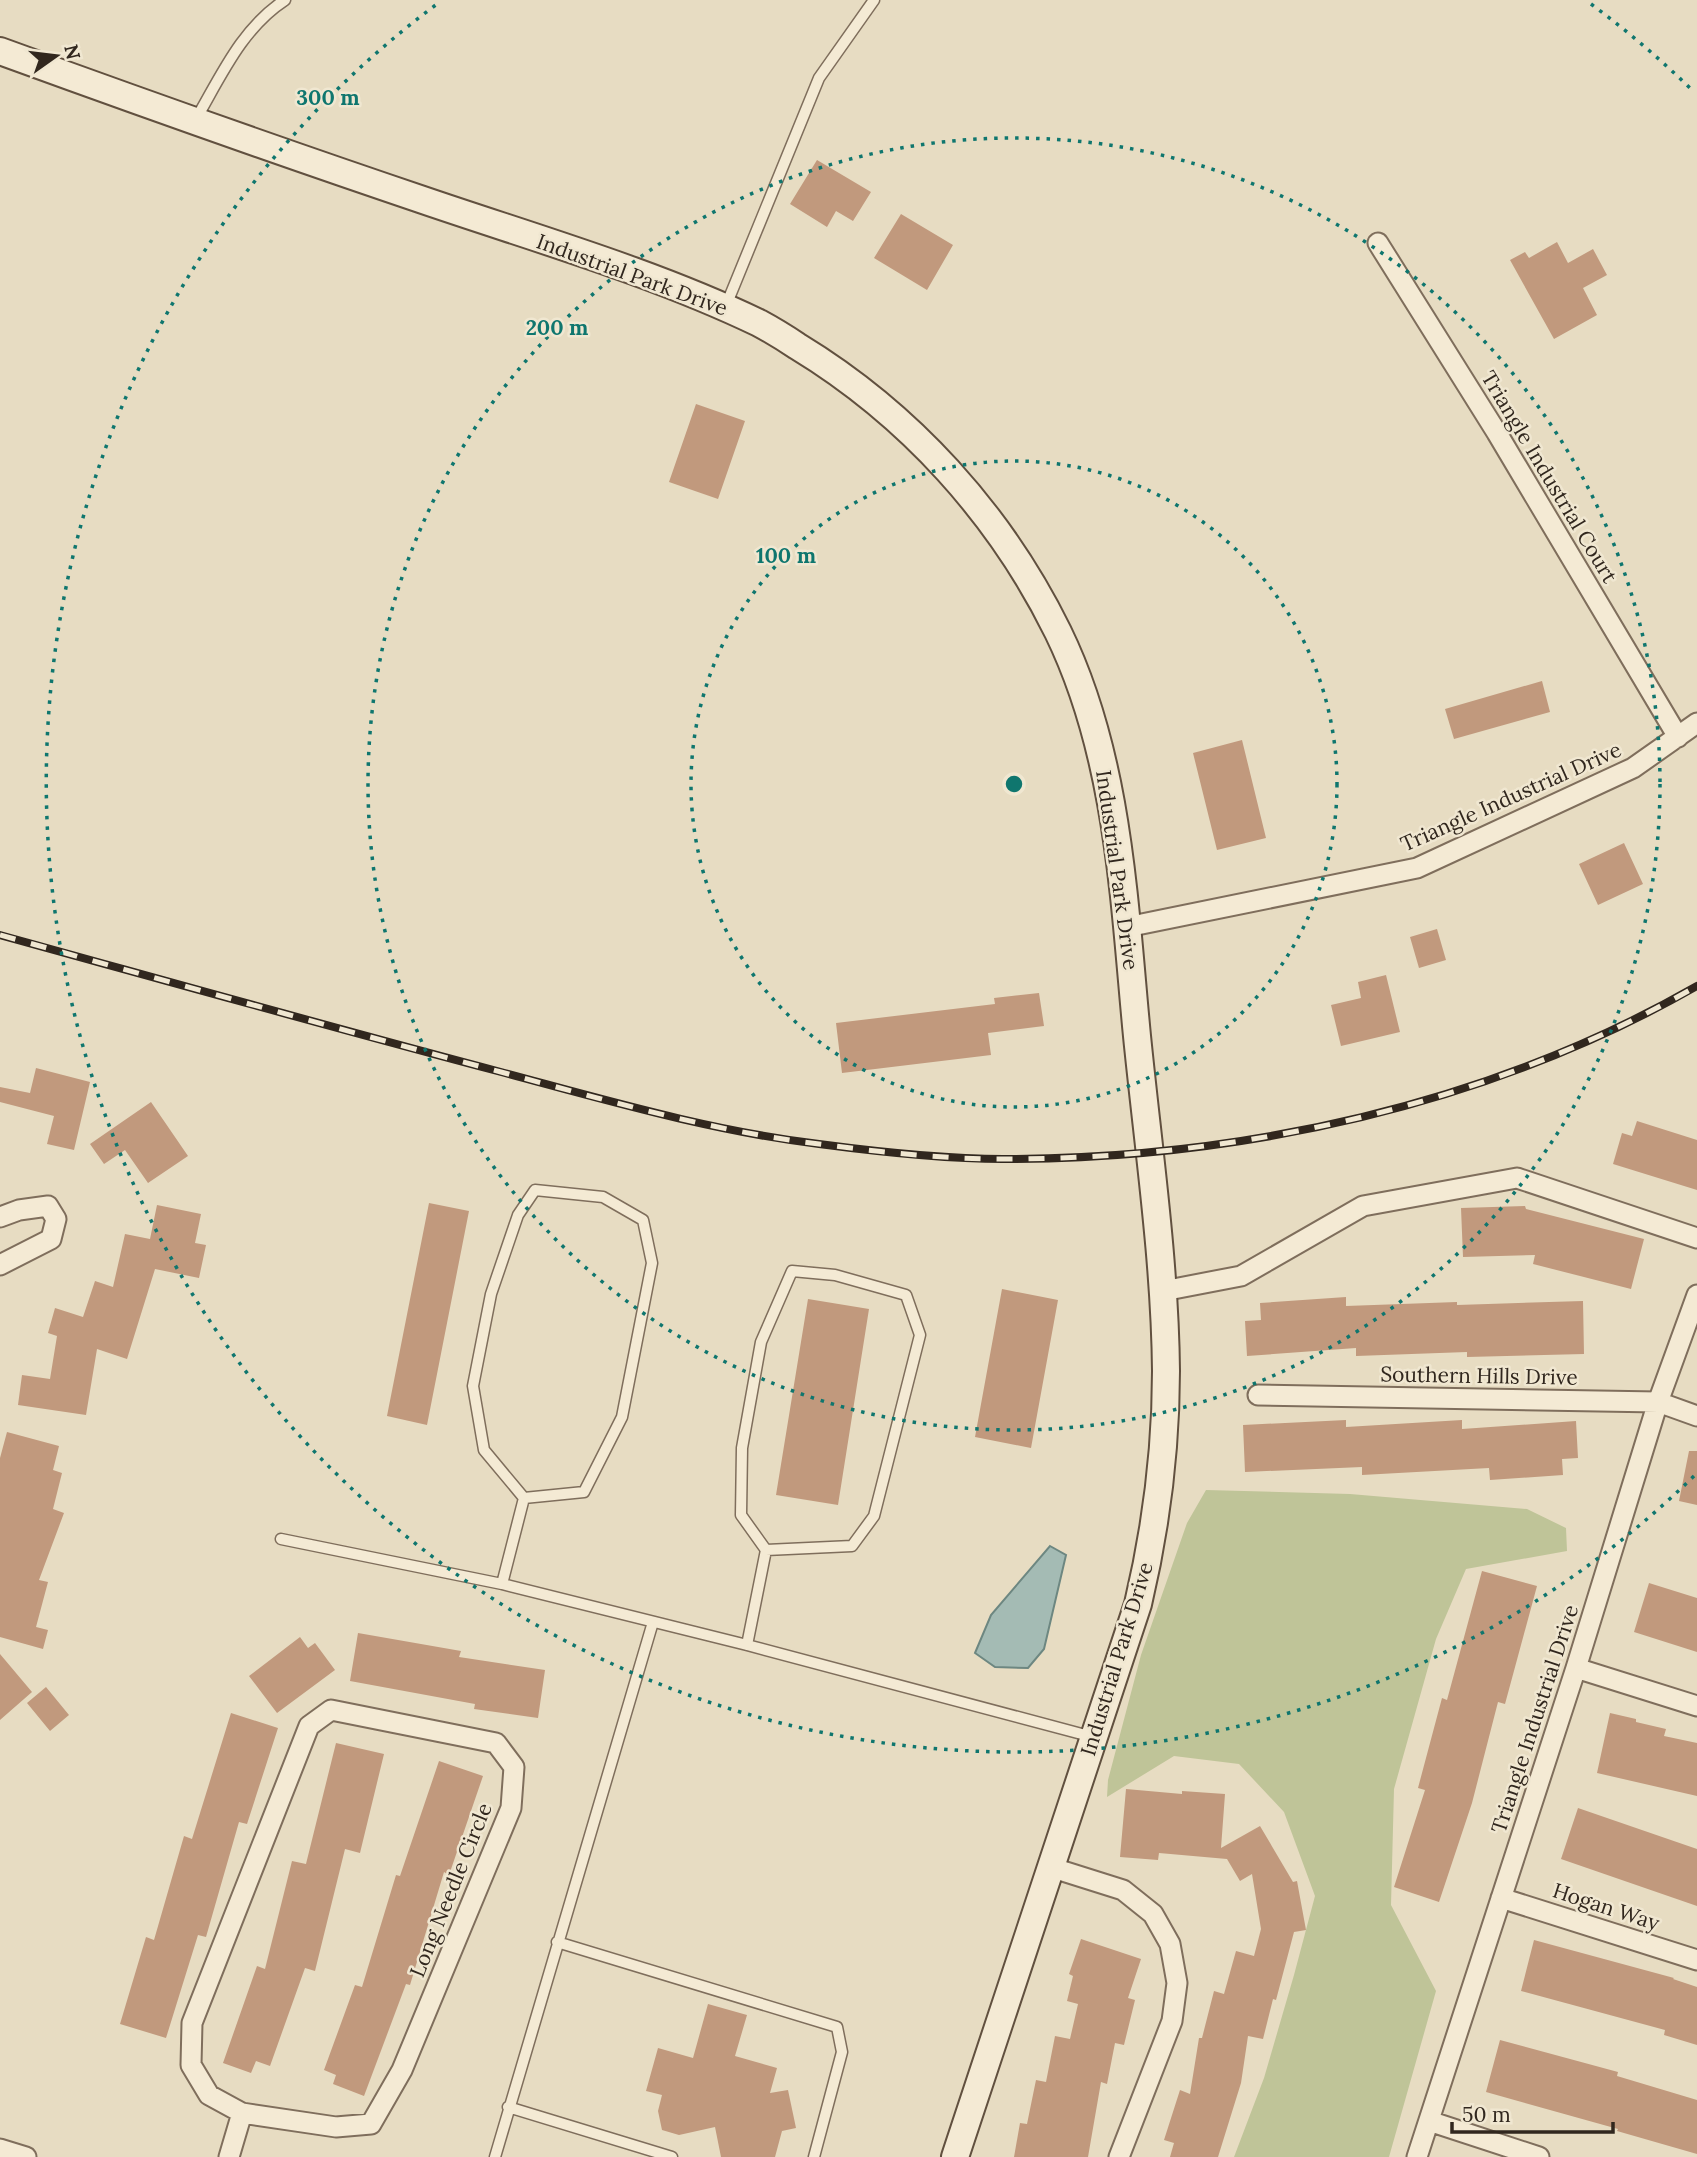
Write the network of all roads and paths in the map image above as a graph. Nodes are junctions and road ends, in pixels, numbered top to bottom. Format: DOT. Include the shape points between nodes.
graph roads {
  1 [pos="285,0"];
  2 [pos="874,0"];
  3 [pos="0,51"];
  4 [pos="194,121"];
  5 [pos="1378,243"];
  6 [pos="725,308"];
  7 [pos="1697,723"];
  8 [pos="1678,737"];
  9 [pos="1126,927"];
  10 [pos="0,1217"];
  11 [pos="1697,1238"];
  12 [pos="0,1265"];
  13 [pos="1163,1291"];
  14 [pos="1697,1295"];
  15 [pos="1258,1395"];
  16 [pos="1658,1402"];
  17 [pos="1697,1416"];
  18 [pos="524,1498"];
  19 [pos="281,1539"];
  20 [pos="766,1550"];
  21 [pos="502,1584"];
  22 [pos="653,1622"];
  23 [pos="747,1646"];
  24 [pos="1576,1668"];
  25 [pos="1697,1706"];
  26 [pos="1093,1737"];
  27 [pos="1050,1867"];
  28 [pos="1501,1898"];
  29 [pos="557,1942"];
  30 [pos="1697,1960"];
  31 [pos="508,2107"];
  32 [pos="242,2113"];
  33 [pos="1429,2121"];
  34 [pos="0,2150"];
  35 [pos="26,2157"];
  36 [pos="229,2157"];
  37 [pos="495,2157"];
  38 [pos="672,2157"];
  39 [pos="814,2157"];
  40 [pos="955,2157"];
  41 [pos="1119,2157"];
  42 [pos="1417,2157"];
  43 [pos="1539,2157"];
  1 -- 4 [label="lane" via="247,33"];
  2 -- 6 [label="lane" via="820,78"];
  3 -- 4 [label="street, Industrial Park Drive"];
  4 -- 6 [label="street, Industrial Park Drive" via="677,287"];
  5 -- 8 [label="street, Triangle Industrial Court"];
  6 -- 9 [label="street, Industrial Park Drive" via="785,338 875,400 932,453 1010,549 1058,633 1092,721 1112,808"];
  7 -- 8 [label="street, Triangle Industrial Drive"];
  8 -- 9 [label="street, Triangle Industrial Drive" via="1633,768 1416,868"];
  9 -- 13 [label="street, Industrial Park Drive"];
  10 -- 12 [label="street" via="48,1206 56,1219 51,1239"];
  11 -- 13 [label="street" via="1517,1178 1363,1206 1241,1276"];
  13 -- 26 [label="street, Industrial Park Drive" via="1166,1373 1152,1540 1138,1604"];
  14 -- 16 [label="street, Triangle Industrial Drive"];
  15 -- 16 [label="street, Southern Hills Drive"];
  16 -- 17 [label="street, Southern Hills Drive"];
  16 -- 24 [label="street, Triangle Industrial Drive"];
  18 -- 18 [label="lane" via="484,1450 473,1386 491,1294 518,1215 535,1190 603,1197 643,1220 652,1263 622,1417 584,1492"];
  18 -- 21 [label="lane"];
  19 -- 21 [label="lane"];
  20 -- 20 [label="lane" via="852,1546 874,1516 920,1335 906,1295 835,1275 792,1271 761,1342 742,1448 741,1515"];
  20 -- 23 [label="lane"];
  21 -- 22 [label="lane"];
  22 -- 23 [label="lane"];
  22 -- 29 [label="lane"];
  23 -- 26 [label="lane"];
  24 -- 25 [label="street"];
  24 -- 28 [label="street, Triangle Industrial Drive"];
  26 -- 27 [label="street, Industrial Park Drive"];
  27 -- 40 [label="street, Industrial Park Drive"];
  27 -- 41 [label="street" via="1123,1890 1153,1914 1170,1944 1177,1983 1172,2021"];
  28 -- 30 [label="street, Hogan Way"];
  28 -- 33 [label="street, Triangle Industrial Drive"];
  29 -- 31 [label="lane"];
  29 -- 39 [label="lane" via="837,2027 842,2052"];
  31 -- 37 [label="lane"];
  31 -- 38 [label="lane"];
  32 -- 32 [label="street, Long Needle Circle" via="209,2095 191,2065 192,2023 309,1726 331,1710 496,1743 514,1767 511,1808 402,2070 371,2124 336,2127"];
  32 -- 36 [label="street"];
  33 -- 42 [label="street, Triangle Industrial Drive"];
  33 -- 43 [label="street"];
  34 -- 35 [label="street"];
}
